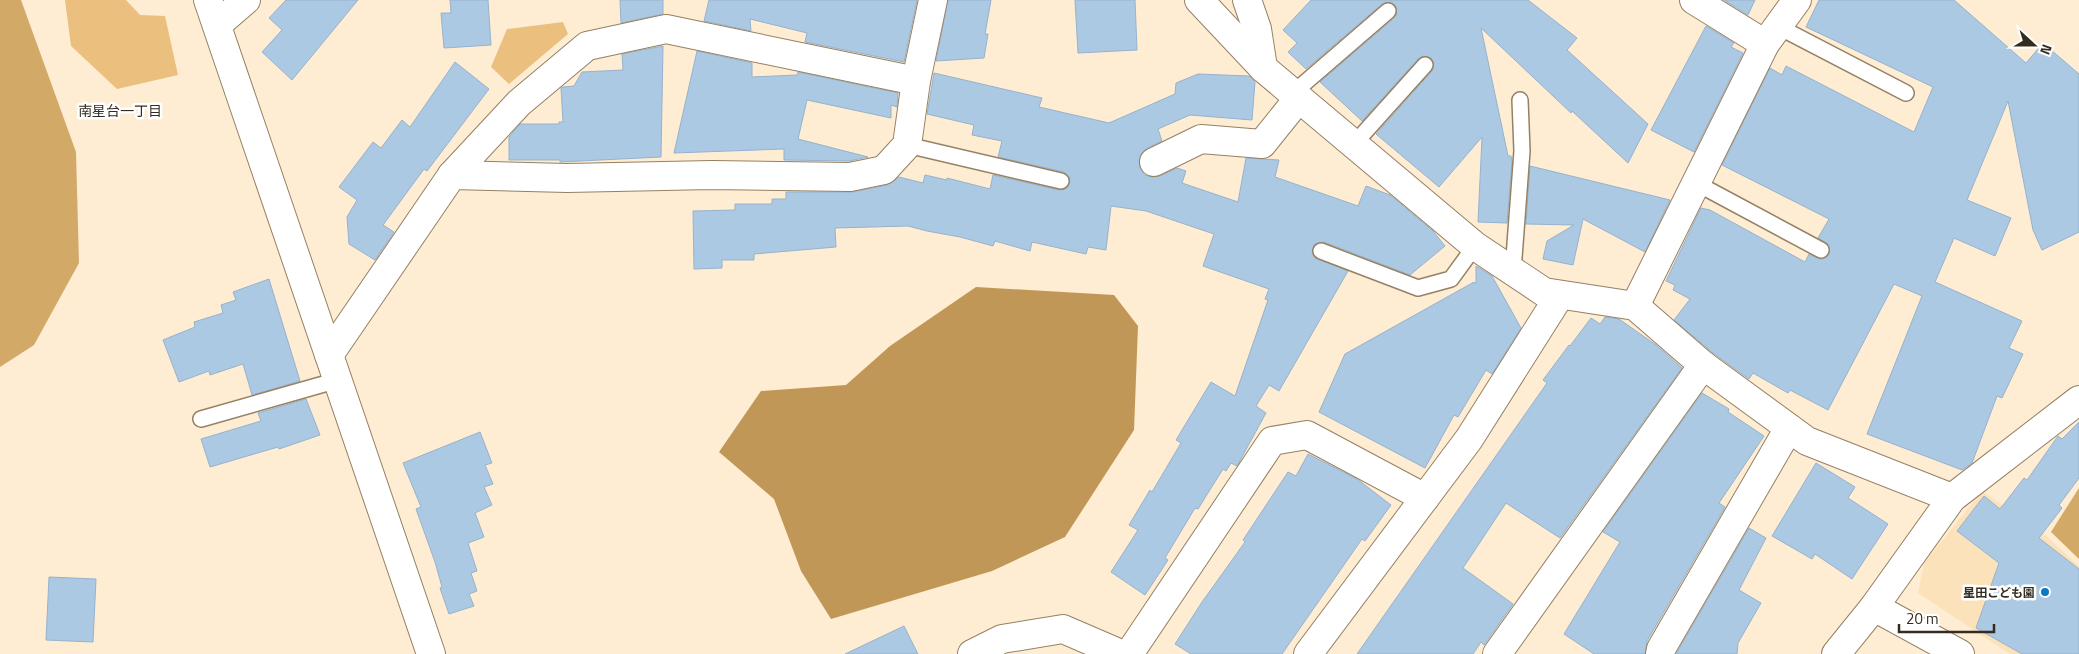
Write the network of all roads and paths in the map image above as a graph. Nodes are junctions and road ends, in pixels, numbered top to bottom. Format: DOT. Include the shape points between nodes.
graph roads {
  1 [pos="208,0"];
  2 [pos="246,0"];
  3 [pos="933,0"];
  4 [pos="1199,0"];
  5 [pos="1247,0"];
  6 [pos="1694,0"];
  7 [pos="1796,0"];
  8 [pos="1388,11"];
  9 [pos="216,26"];
  10 [pos="1771,35"];
  11 [pos="1425,64"];
  12 [pos="1262,68"];
  13 [pos="916,81"];
  14 [pos="1906,93"];
  15 [pos="1296,95"];
  16 [pos="1520,100"];
  17 [pos="1354,144"];
  18 [pos="907,145"];
  19 [pos="1154,162"];
  20 [pos="452,174"];
  21 [pos="1061,181"];
  22 [pos="1696,184"];
  23 [pos="1476,246"];
  24 [pos="1821,250"];
  25 [pos="1321,251"];
  26 [pos="1513,271"];
  27 [pos="1560,295"];
  28 [pos="1635,306"];
  29 [pos="329,355"];
  30 [pos="1702,365"];
  31 [pos="338,380"];
  32 [pos="2079,400"];
  33 [pos="201,419"];
  34 [pos="1789,428"];
  35 [pos="1425,498"];
  36 [pos="1952,498"];
  37 [pos="1874,607"];
  38 [pos="431,654"];
  39 [pos="972,654"];
  40 [pos="1121,654"];
  41 [pos="1129,654"];
  42 [pos="1308,654"];
  43 [pos="1497,654"];
  44 [pos="1660,654"];
  45 [pos="1836,654"];
  46 [pos="1960,654"];
  1 -- 9 [label="street"];
  2 -- 9 [label="street"];
  3 -- 13 [label="street"];
  4 -- 12 [label="street"];
  5 -- 12 [label="street" via="1257,29"];
  6 -- 10 [label="street"];
  7 -- 10 [label="street"];
  8 -- 15 [label="lane"];
  9 -- 29 [label="street"];
  10 -- 14 [label="lane"];
  10 -- 22 [label="street"];
  11 -- 17 [label="lane"];
  12 -- 15 [label="street"];
  13 -- 18 [label="street"];
  13 -- 20 [label="street" via="666,29 587,46 518,103"];
  15 -- 17 [label="street"];
  15 -- 19 [label="street" via="1262,144 1201,139"];
  16 -- 26 [label="lane" via="1522,151"];
  17 -- 23 [label="street"];
  18 -- 20 [label="street" via="884,170 850,177 567,178"];
  18 -- 21 [label="lane"];
  20 -- 29 [label="street"];
  22 -- 24 [label="lane"];
  22 -- 28 [label="street"];
  23 -- 25 [label="lane" via="1452,279 1418,288"];
  23 -- 26 [label="street"];
  26 -- 27 [label="street" via="1544,292"];
  27 -- 28 [label="street"];
  27 -- 35 [label="street" via="1469,439"];
  28 -- 30 [label="street"];
  29 -- 31 [label="street"];
  30 -- 34 [label="street"];
  30 -- 43 [label="street"];
  31 -- 33 [label="lane"];
  31 -- 38 [label="street"];
  32 -- 36 [label="street"];
  34 -- 36 [label="street" via="1807,441"];
  34 -- 44 [label="street"];
  35 -- 41 [label="street" via="1307,435 1272,441"];
  35 -- 42 [label="street"];
  36 -- 37 [label="street"];
  37 -- 45 [label="street"];
  37 -- 46 [label="street"];
  39 -- 40 [label="street" via="1002,639 1063,629"];
}
